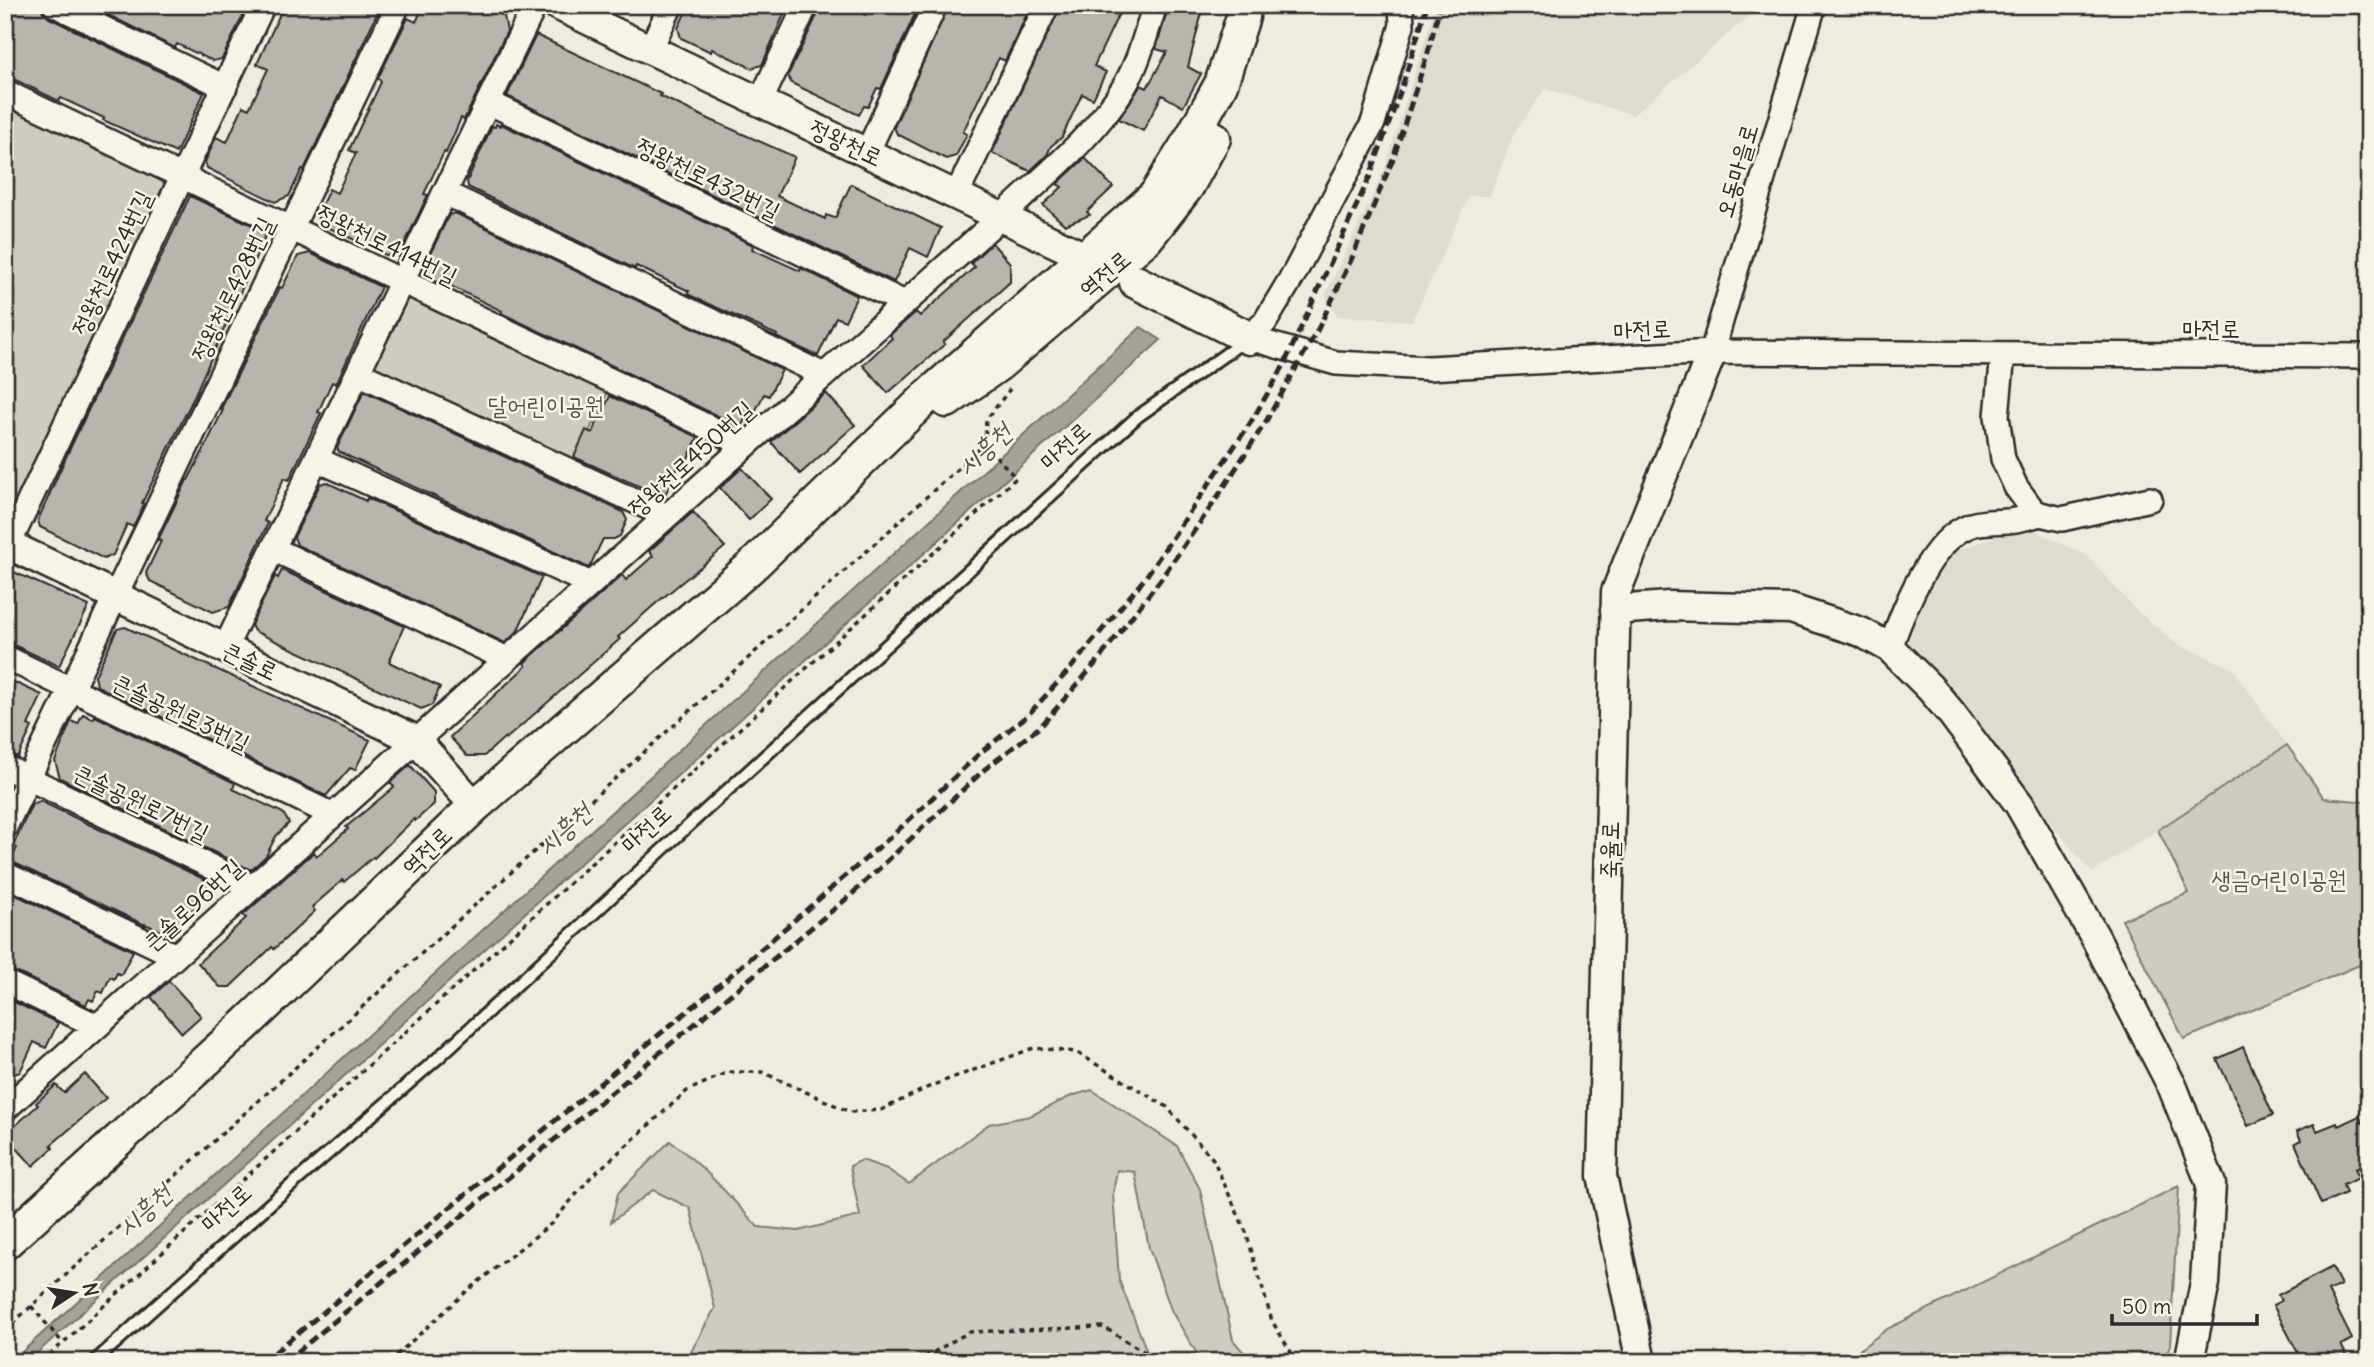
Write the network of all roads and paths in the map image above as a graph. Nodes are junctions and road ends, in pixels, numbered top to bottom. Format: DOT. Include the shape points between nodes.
graph roads {
  1 [pos="55,5"];
  2 [pos="263,5"];
  3 [pos="398,5"];
  4 [pos="535,5"];
  5 [pos="557,5"];
  6 [pos="671,5"];
  7 [pos="806,5"];
  8 [pos="935,5"];
  9 [pos="1047,5"];
  10 [pos="1155,5"];
  11 [pos="1244,5"];
  12 [pos="1257,5"];
  13 [pos="1401,5"];
  14 [pos="1814,5"];
  15 [pos="650,50"];
  16 [pos="225,87"];
  17 [pos="5,92"];
  18 [pos="488,102"];
  19 [pos="760,102"];
  20 [pos="867,153"];
  21 [pos="183,176"];
  22 [pos="445,192"];
  23 [pos="956,196"];
  24 [pos="1001,217"];
  25 [pos="291,228"];
  26 [pos="1110,270"];
  27 [pos="402,281"];
  28 [pos="905,303"];
  29 [pos="1250,338"];
  30 [pos="1712,352"];
  31 [pos="2003,354"];
  32 [pos="2369,356"];
  33 [pos="358,373"];
  34 [pos="824,375"];
  35 [pos="1016,382"];
  36 [pos="985,444"];
  37 [pos="746,445"];
  38 [pos="316,459"];
  39 [pos="2150,499"];
  40 [pos="2040,514"];
  41 [pos="667,516"];
  42 [pos="7,543"];
  43 [pos="274,549"];
  44 [pos="591,584"];
  45 [pos="116,596"];
  46 [pos="1615,610"];
  47 [pos="225,648"];
  48 [pos="1890,649"];
  49 [pos="5,657"];
  50 [pos="507,659"];
  51 [pos="71,689"];
  52 [pos="416,740"];
  53 [pos="5,767"];
  54 [pos="29,778"];
  55 [pos="475,806"];
  56 [pos="333,815"];
  57 [pos="5,827"];
  58 [pos="5,874"];
  59 [pos="253,887"];
  60 [pos="176,956"];
  61 [pos="5,982"];
  62 [pos="97,1026"];
  63 [pos="10,1098"];
  64 [pos="5,1243"];
  65 [pos="32,1306"];
  66 [pos="5,1330"];
  67 [pos="63,1343"];
  68 [pos="41,1362"];
  69 [pos="94,1362"];
  70 [pos="389,1362"];
  71 [pos="916,1362"];
  72 [pos="1155,1362"];
  73 [pos="1297,1362"];
  74 [pos="1642,1362"];
  75 [pos="2189,1362"];
  1 -- 16 [label="street"];
  2 -- 16 [label="street, 정왕천로424번길"];
  3 -- 25 [label="street, 정왕천로428번길"];
  4 -- 18 [label="street"];
  5 -- 15 [label="street, 정왕천로"];
  6 -- 15 [label="street"];
  7 -- 19 [label="street"];
  8 -- 20 [label="street"];
  9 -- 23 [label="street"];
  10 -- 24 [label="street, 정왕천로450번길" via="1137,60 1107,111"];
  11 -- 26 [label="main road, 역전로" via="1221,84"];
  12 -- 26 [label="main road, 역전로" via="1247,60 1225,119 1187,187 1146,238"];
  13 -- 29 [label="street" via="1402,25 1373,123 1295,272"];
  14 -- 30 [label="street, 오동마을로"];
  15 -- 19 [label="street, 정왕천로"];
  16 -- 21 [label="street, 정왕천로424번길"];
  17 -- 21 [label="street, 정왕천로414번길"];
  18 -- 22 [label="street"];
  18 -- 28 [label="street, 정왕천로432번길"];
  19 -- 20 [label="street, 정왕천로"];
  20 -- 23 [label="street, 정왕천로"];
  21 -- 25 [label="street, 정왕천로414번길"];
  21 -- 42 [label="street, 정왕천로424번길"];
  22 -- 27 [label="street"];
  22 -- 34 [label="street"];
  23 -- 24 [label="street, 정왕천로"];
  24 -- 26 [label="street, 정왕천로"];
  24 -- 28 [label="street, 정왕천로450번길"];
  25 -- 27 [label="street, 정왕천로414번길"];
  25 -- 45 [label="street, 정왕천로428번길"];
  26 -- 29 [label="main road"];
  26 -- 55 [label="main road, 역전로" via="998,365 855,467 752,566"];
  27 -- 33 [label="street"];
  27 -- 37 [label="street, 정왕천로414번길"];
  28 -- 34 [label="street, 정왕천로450번길"];
  29 -- 30 [label="street, 마전로" via="1336,363 1429,368"];
  29 -- 69 [label="lane, 마전로" via="1137,416 438,1058"];
  30 -- 31 [label="street, 마전로"];
  30 -- 46 [label="street, 죽율로" via="1616,592"];
  31 -- 32 [label="street, 마전로"];
  31 -- 40 [label="street" via="1997,416 2003,458 2017,487"];
  33 -- 38 [label="street"];
  33 -- 41 [label="street"];
  34 -- 37 [label="street, 정왕천로450번길"];
  35 -- 36 [label="path" via="986,420"];
  36 -- 65 [label="path"];
  36 -- 67 [label="path" via="1016,478"];
  37 -- 41 [label="street, 정왕천로450번길"];
  38 -- 43 [label="street"];
  38 -- 44 [label="street"];
  39 -- 40 [label="street" via="2071,518"];
  40 -- 48 [label="street" via="1970,525 1951,537 1914,590"];
  41 -- 44 [label="street, 정왕천로450번길"];
  42 -- 45 [label="street, 큰솔로"];
  43 -- 47 [label="street"];
  43 -- 50 [label="street"];
  44 -- 50 [label="street, 정왕천로450번길"];
  45 -- 47 [label="street, 큰솔로"];
  45 -- 51 [label="street, 정왕천로428번길"];
  46 -- 48 [label="street" via="1669,606 1791,610 1861,632"];
  46 -- 74 [label="street, 죽율로" via="1602,1177"];
  47 -- 52 [label="street, 큰솔로"];
  48 -- 75 [label="street" via="1952,713 2019,804 2173,1088 2211,1184 2205,1283"];
  49 -- 51 [label="street, 큰솔공원로3번길"];
  50 -- 52 [label="street, 정왕천로450번길"];
  51 -- 54 [label="street, 정왕천로428번길"];
  51 -- 56 [label="street, 큰솔공원로3번길"];
  52 -- 55 [label="street, 큰솔로"];
  52 -- 56 [label="street, 큰솔로96번길"];
  53 -- 54 [label="street, 큰솔공원로7번길"];
  54 -- 57 [label="street, 정왕천로428번길"];
  54 -- 59 [label="street, 큰솔공원로7번길"];
  55 -- 64 [label="main road, 역전로" via="244,1026"];
  56 -- 59 [label="street, 큰솔로96번길"];
  58 -- 60 [label="street"];
  59 -- 60 [label="street, 큰솔로96번길"];
  60 -- 62 [label="street, 큰솔로96번길"];
  61 -- 62 [label="street"];
  62 -- 63 [label="street, 큰솔로96번길"];
  65 -- 66 [label="path"];
  65 -- 67 [label="path"];
  67 -- 68 [label="path"];
  70 -- 73 [label="path" via="468,1290 552,1223 590,1178 687,1091 728,1072 762,1072 850,1112 881,1110 933,1085 1034,1048 1076,1052 1167,1107 1213,1159 1246,1232 1272,1321"];
  71 -- 72 [label="path" via="969,1332 1103,1327"];
}
